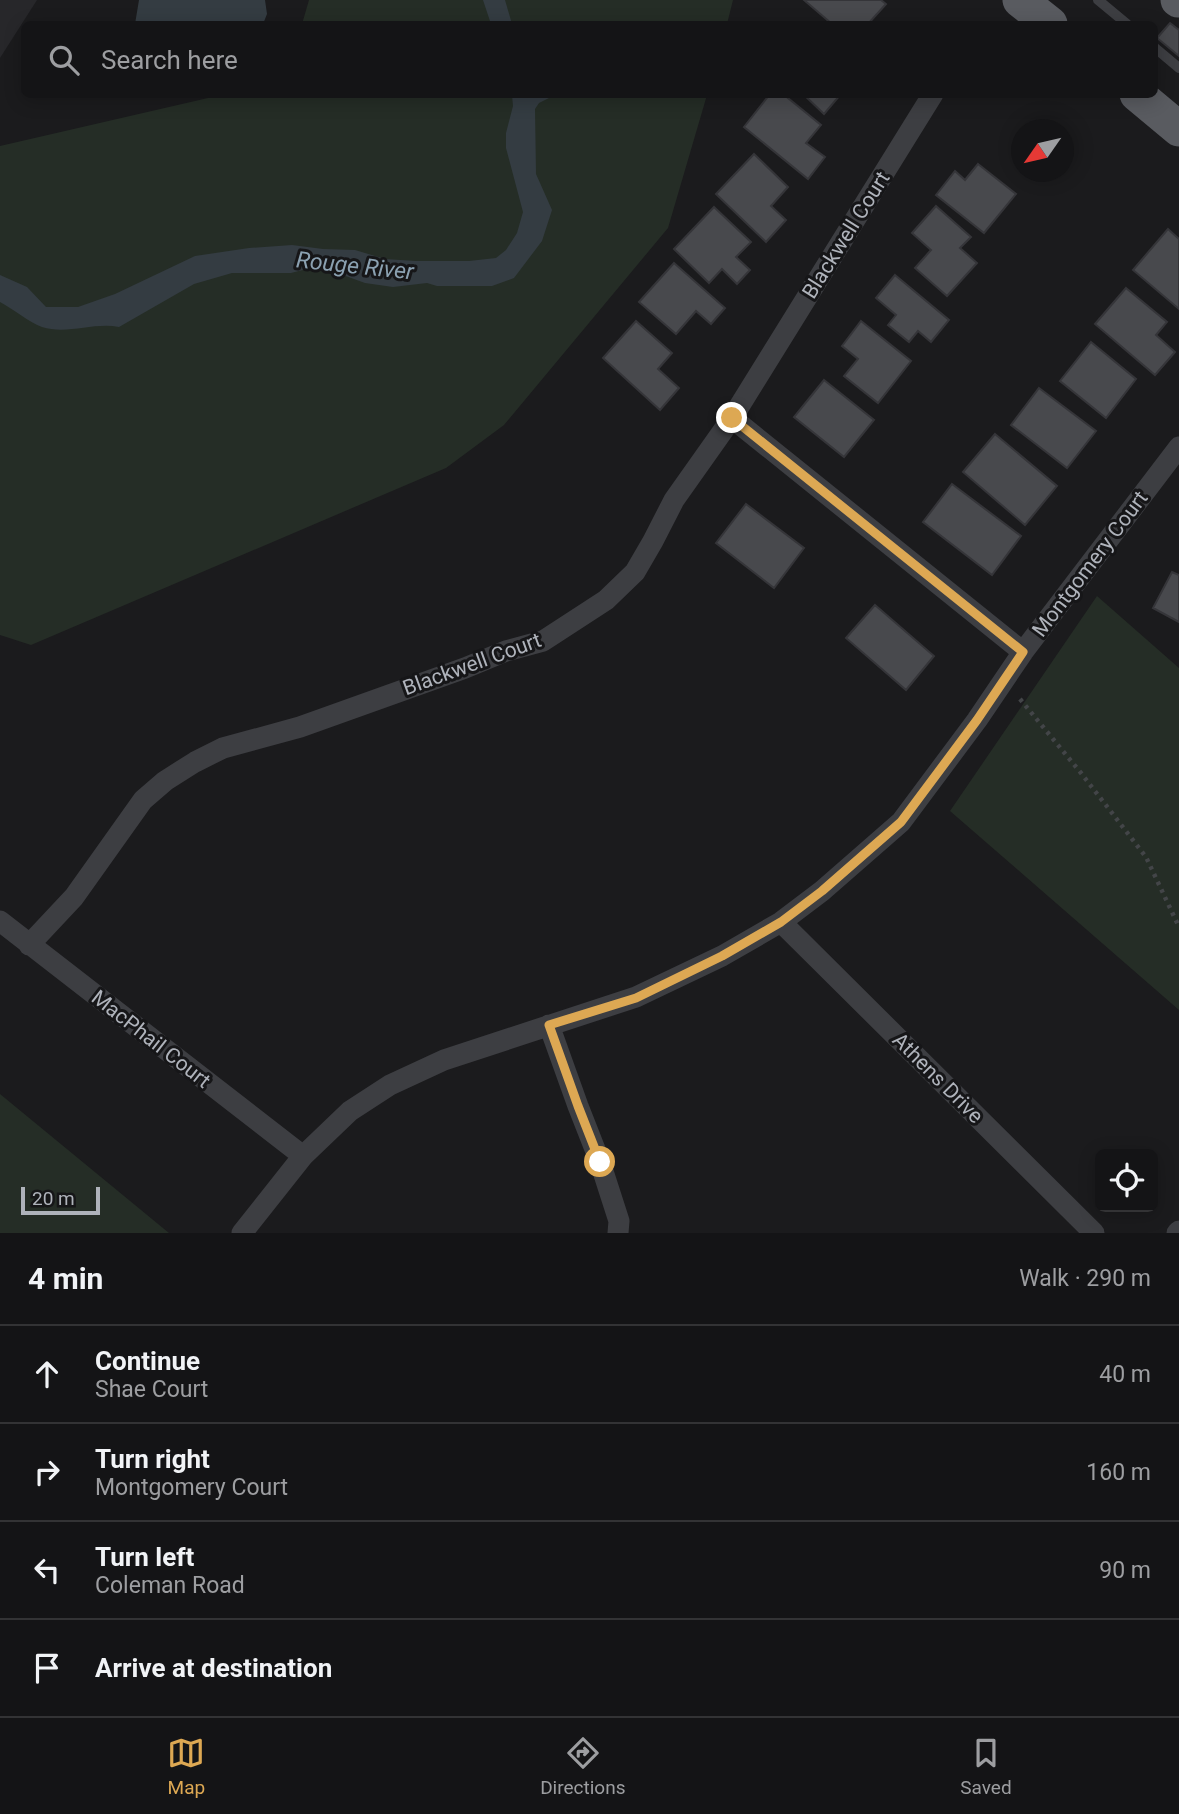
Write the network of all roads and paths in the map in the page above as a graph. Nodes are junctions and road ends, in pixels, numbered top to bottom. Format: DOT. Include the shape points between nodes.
graph roads {
  1 [pos="1020,0"];
  2 [pos="1098,0"];
  3 [pos="1046,21"];
  4 [pos="1123,21"];
  5 [pos="1158,50"];
  6 [pos="1179,68"];
  7 [pos="931,98"];
  8 [pos="1142,98"];
  9 [pos="1179,129"];
  10 [pos="732,418"];
  11 [pos="1179,447"];
  12 [pos="1023,652"];
  13 [pos="1004,680"];
  14 [pos="0,921"];
  15 [pos="781,922"];
  16 [pos="1179,926"];
  17 [pos="29,944"];
  18 [pos="549,1025"];
  19 [pos="303,1156"];
  20 [pos="242,1233"];
  21 [pos="618,1233"];
  22 [pos="1094,1233"];
  1 -- 3 [label="main road"];
  2 -- 4 [label="lane"];
  5 -- 6 [label="lane"];
  7 -- 10 [label="street, Blackwell Court"];
  8 -- 9 [label="main road"];
  10 -- 12 [label="street"];
  10 -- 17 [label="street, Blackwell Court" via="674,500 635,572 606,600 543,641 506,650 300,727 223,748 195,762 143,800 74,897"];
  11 -- 12 [label="street, Montgomery Court"];
  12 -- 13 [label="street, Montgomery Court"];
  13 -- 15 [label="street, Montgomery Court" via="901,822"];
  13 -- 16 [label="path" via="1146,857"];
  14 -- 17 [label="street, MacPhail Court"];
  15 -- 18 [label="street, Montgomery Court" via="636,998"];
  15 -- 22 [label="street, Athens Drive"];
  17 -- 19 [label="street, MacPhail Court"];
  18 -- 19 [label="street, Montgomery Court" via="444,1060 390,1085 350,1111"];
  18 -- 21 [label="street" via="600,1162 619,1221"];
  19 -- 20 [label="street, Montgomery Court"];
}
